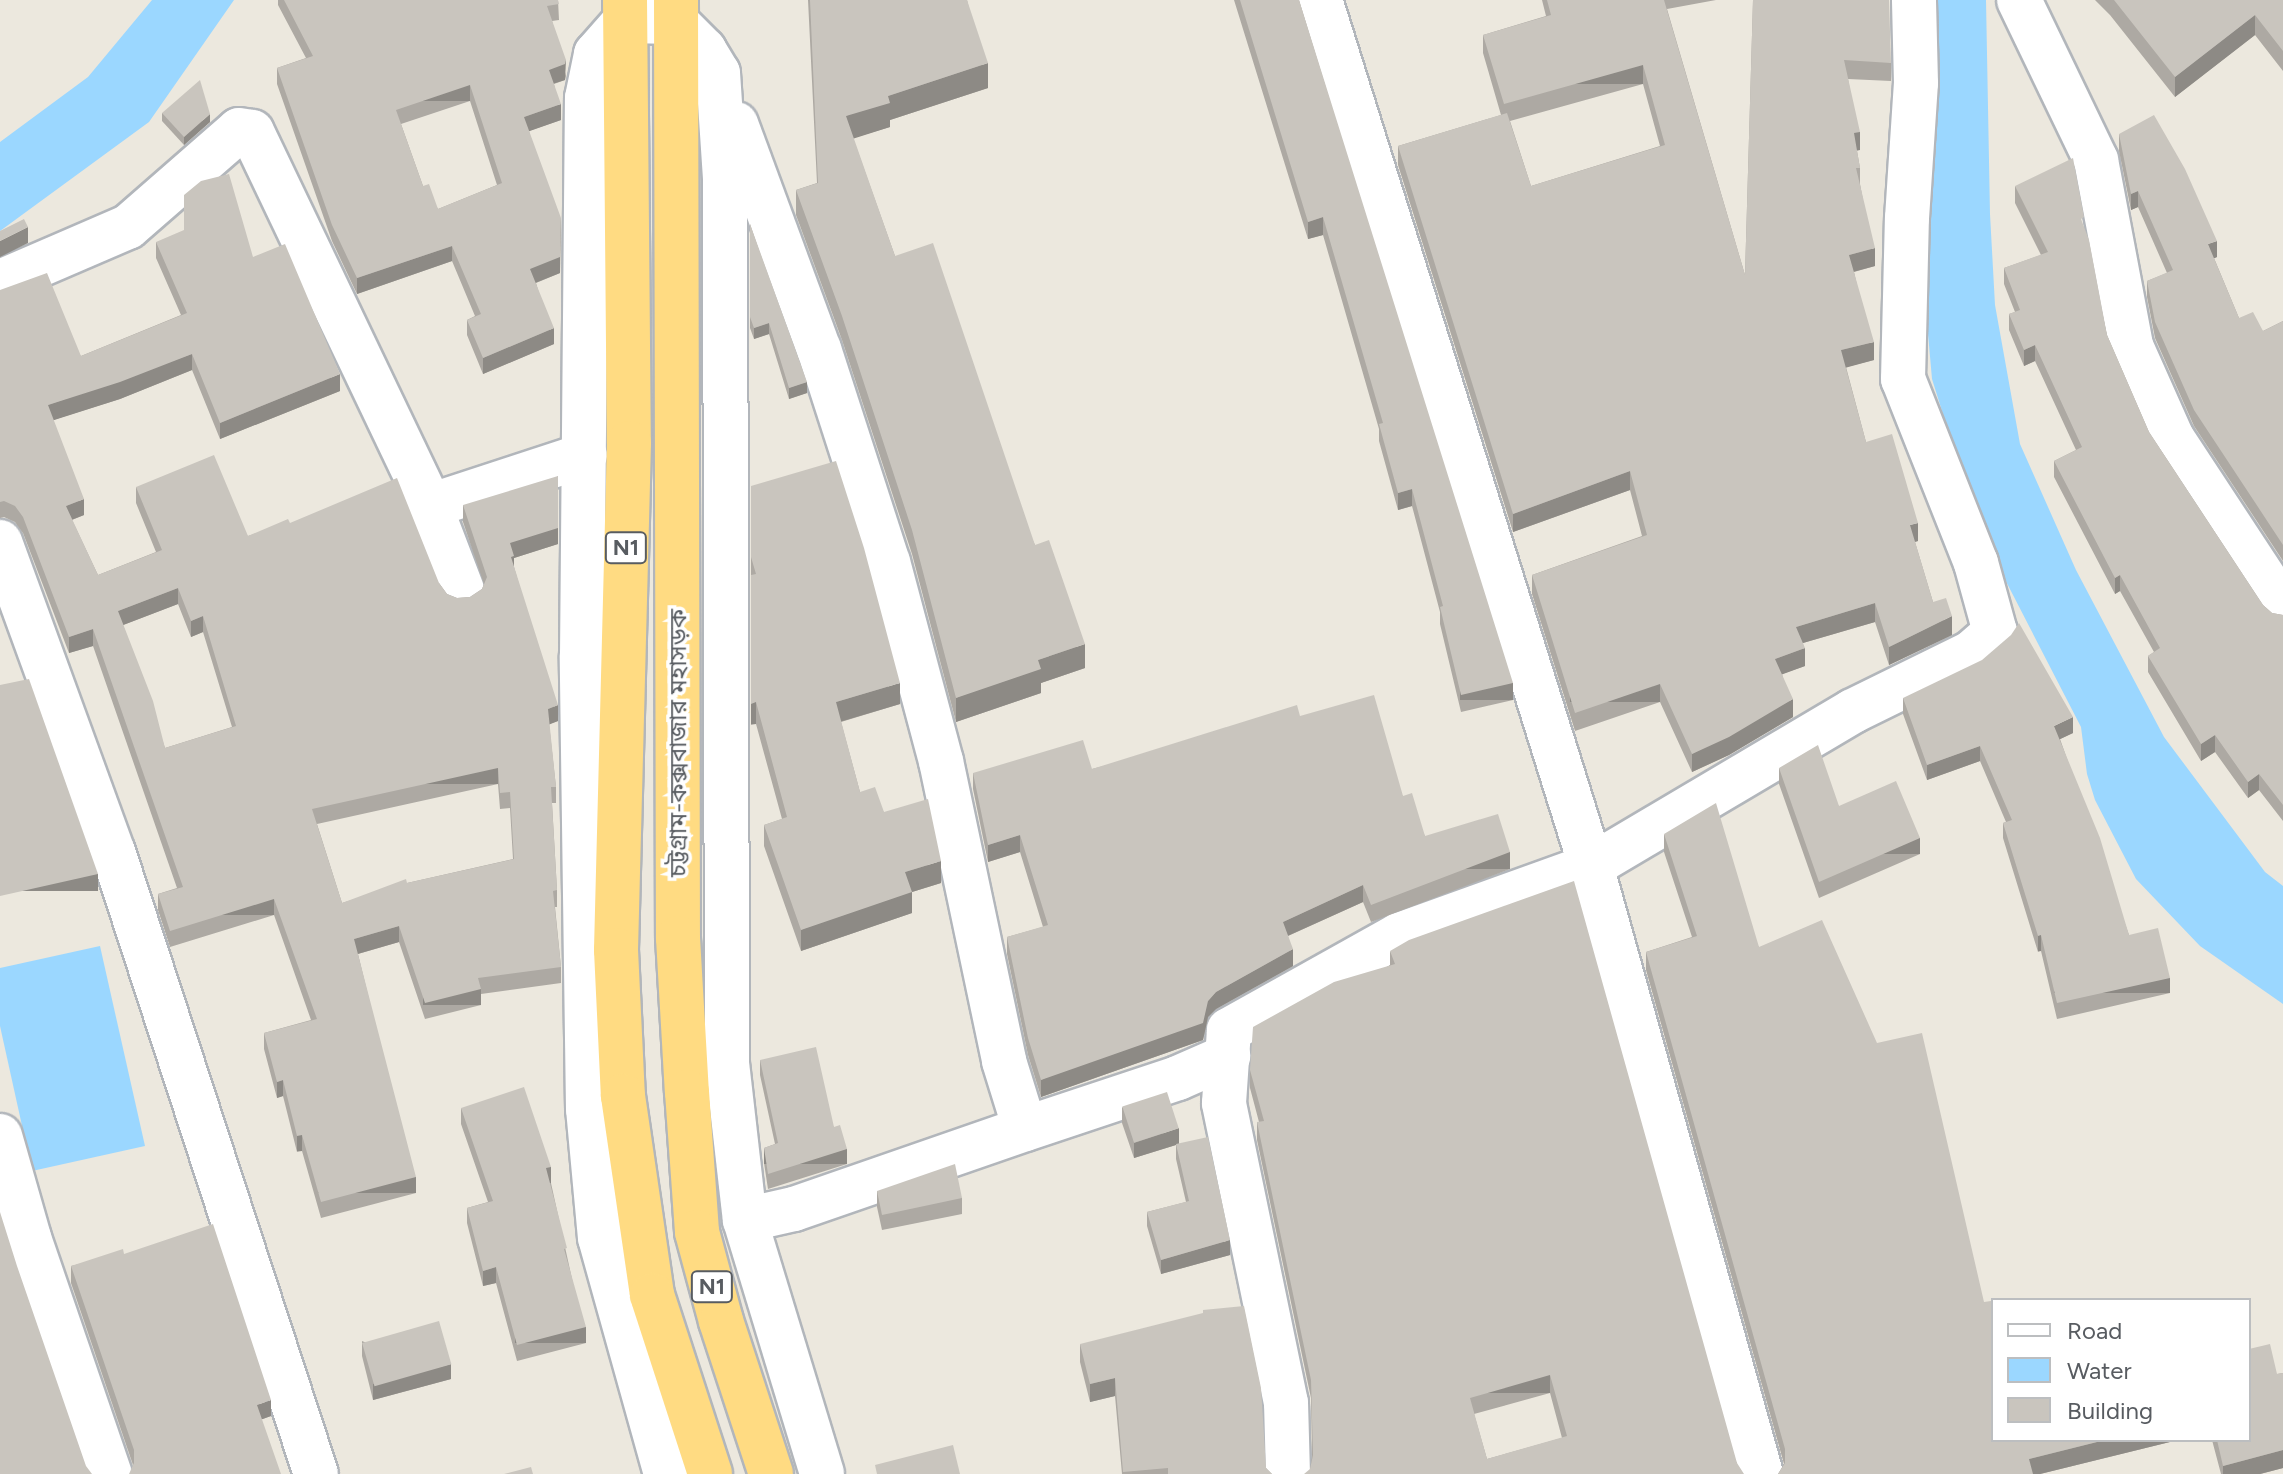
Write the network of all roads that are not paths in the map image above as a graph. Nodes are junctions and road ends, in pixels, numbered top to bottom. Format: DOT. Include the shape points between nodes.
graph roads {
  1 [pos="1320,0"];
  2 [pos="1914,0"];
  3 [pos="2019,0"];
  4 [pos="625,11"];
  5 [pos="676,11"];
  6 [pos="718,73"];
  7 [pos="0,282"];
  8 [pos="585,455"];
  9 [pos="430,506"];
  10 [pos="0,542"];
  11 [pos="462,590"];
  12 [pos="2283,607"];
  13 [pos="625,614"];
  14 [pos="582,656"];
  15 [pos="678,667"];
  16 [pos="725,700"];
  17 [pos="622,722"];
  18 [pos="585,760"];
  19 [pos="678,859"];
  20 [pos="1591,866"];
  21 [pos="726,897"];
  22 [pos="1228,1056"];
  23 [pos="1025,1129"];
  24 [pos="0,1136"];
  25 [pos="745,1220"];
  26 [pos="110,1474"];
  27 [pos="316,1474"];
  28 [pos="666,1474"];
  29 [pos="710,1474"];
  30 [pos="771,1474"];
  31 [pos="822,1474"];
  32 [pos="1288,1474"];
  33 [pos="1761,1474"];
  1 -- 20 [label="street"];
  2 -- 20 [label="street" via="1916,83 1903,379 1976,563 1995,632 1971,653 1853,711"];
  3 -- 12 [label="street" via="2096,160 2131,346 2172,438"];
  4 -- 5 [label="street"];
  4 -- 8 [label="street" via="596,54 587,98"];
  4 -- 13 [label="highway, N1"];
  5 -- 6 [label="street"];
  5 -- 15 [label="highway, চট্টগ্রাম-কক্সবাজার মহাসড়ক / N1"];
  6 -- 16 [label="street" via="725,179"];
  6 -- 23 [label="street" via="819,349 888,562 941,761 1004,1061"];
  7 -- 9 [label="street" via="128,227 239,130 247,129"];
  8 -- 9 [label="street"];
  8 -- 14 [label="street"];
  9 -- 11 [label="street"];
  10 -- 27 [label="street" via="113,852"];
  13 -- 14 [label="street"];
  13 -- 17 [label="highway, N1"];
  14 -- 18 [label="street"];
  15 -- 16 [label="street"];
  15 -- 19 [label="highway, চট্টগ্রাম-কক্সবাজার মহাসড়ক / N1"];
  16 -- 21 [label="street"];
  17 -- 18 [label="street"];
  17 -- 29 [label="highway, N1" via="616,950 623,1096 652,1295"];
  18 -- 28 [label="street" via="588,1109 600,1238"];
  19 -- 21 [label="street"];
  19 -- 30 [label="highway, চট্টগ্রাম-কক্সবাজার মহাসড়ক / N1" via="678,938 697,1232"];
  20 -- 22 [label="street" via="1399,935 1229,1030"];
  20 -- 33 [label="street"];
  21 -- 25 [label="street" via="727,1063"];
  22 -- 23 [label="street"];
  22 -- 32 [label="street" via="1224,1103 1286,1403"];
  23 -- 25 [label="street" via="794,1209"];
  24 -- 26 [label="street"];
  25 -- 31 [label="street"];
}
